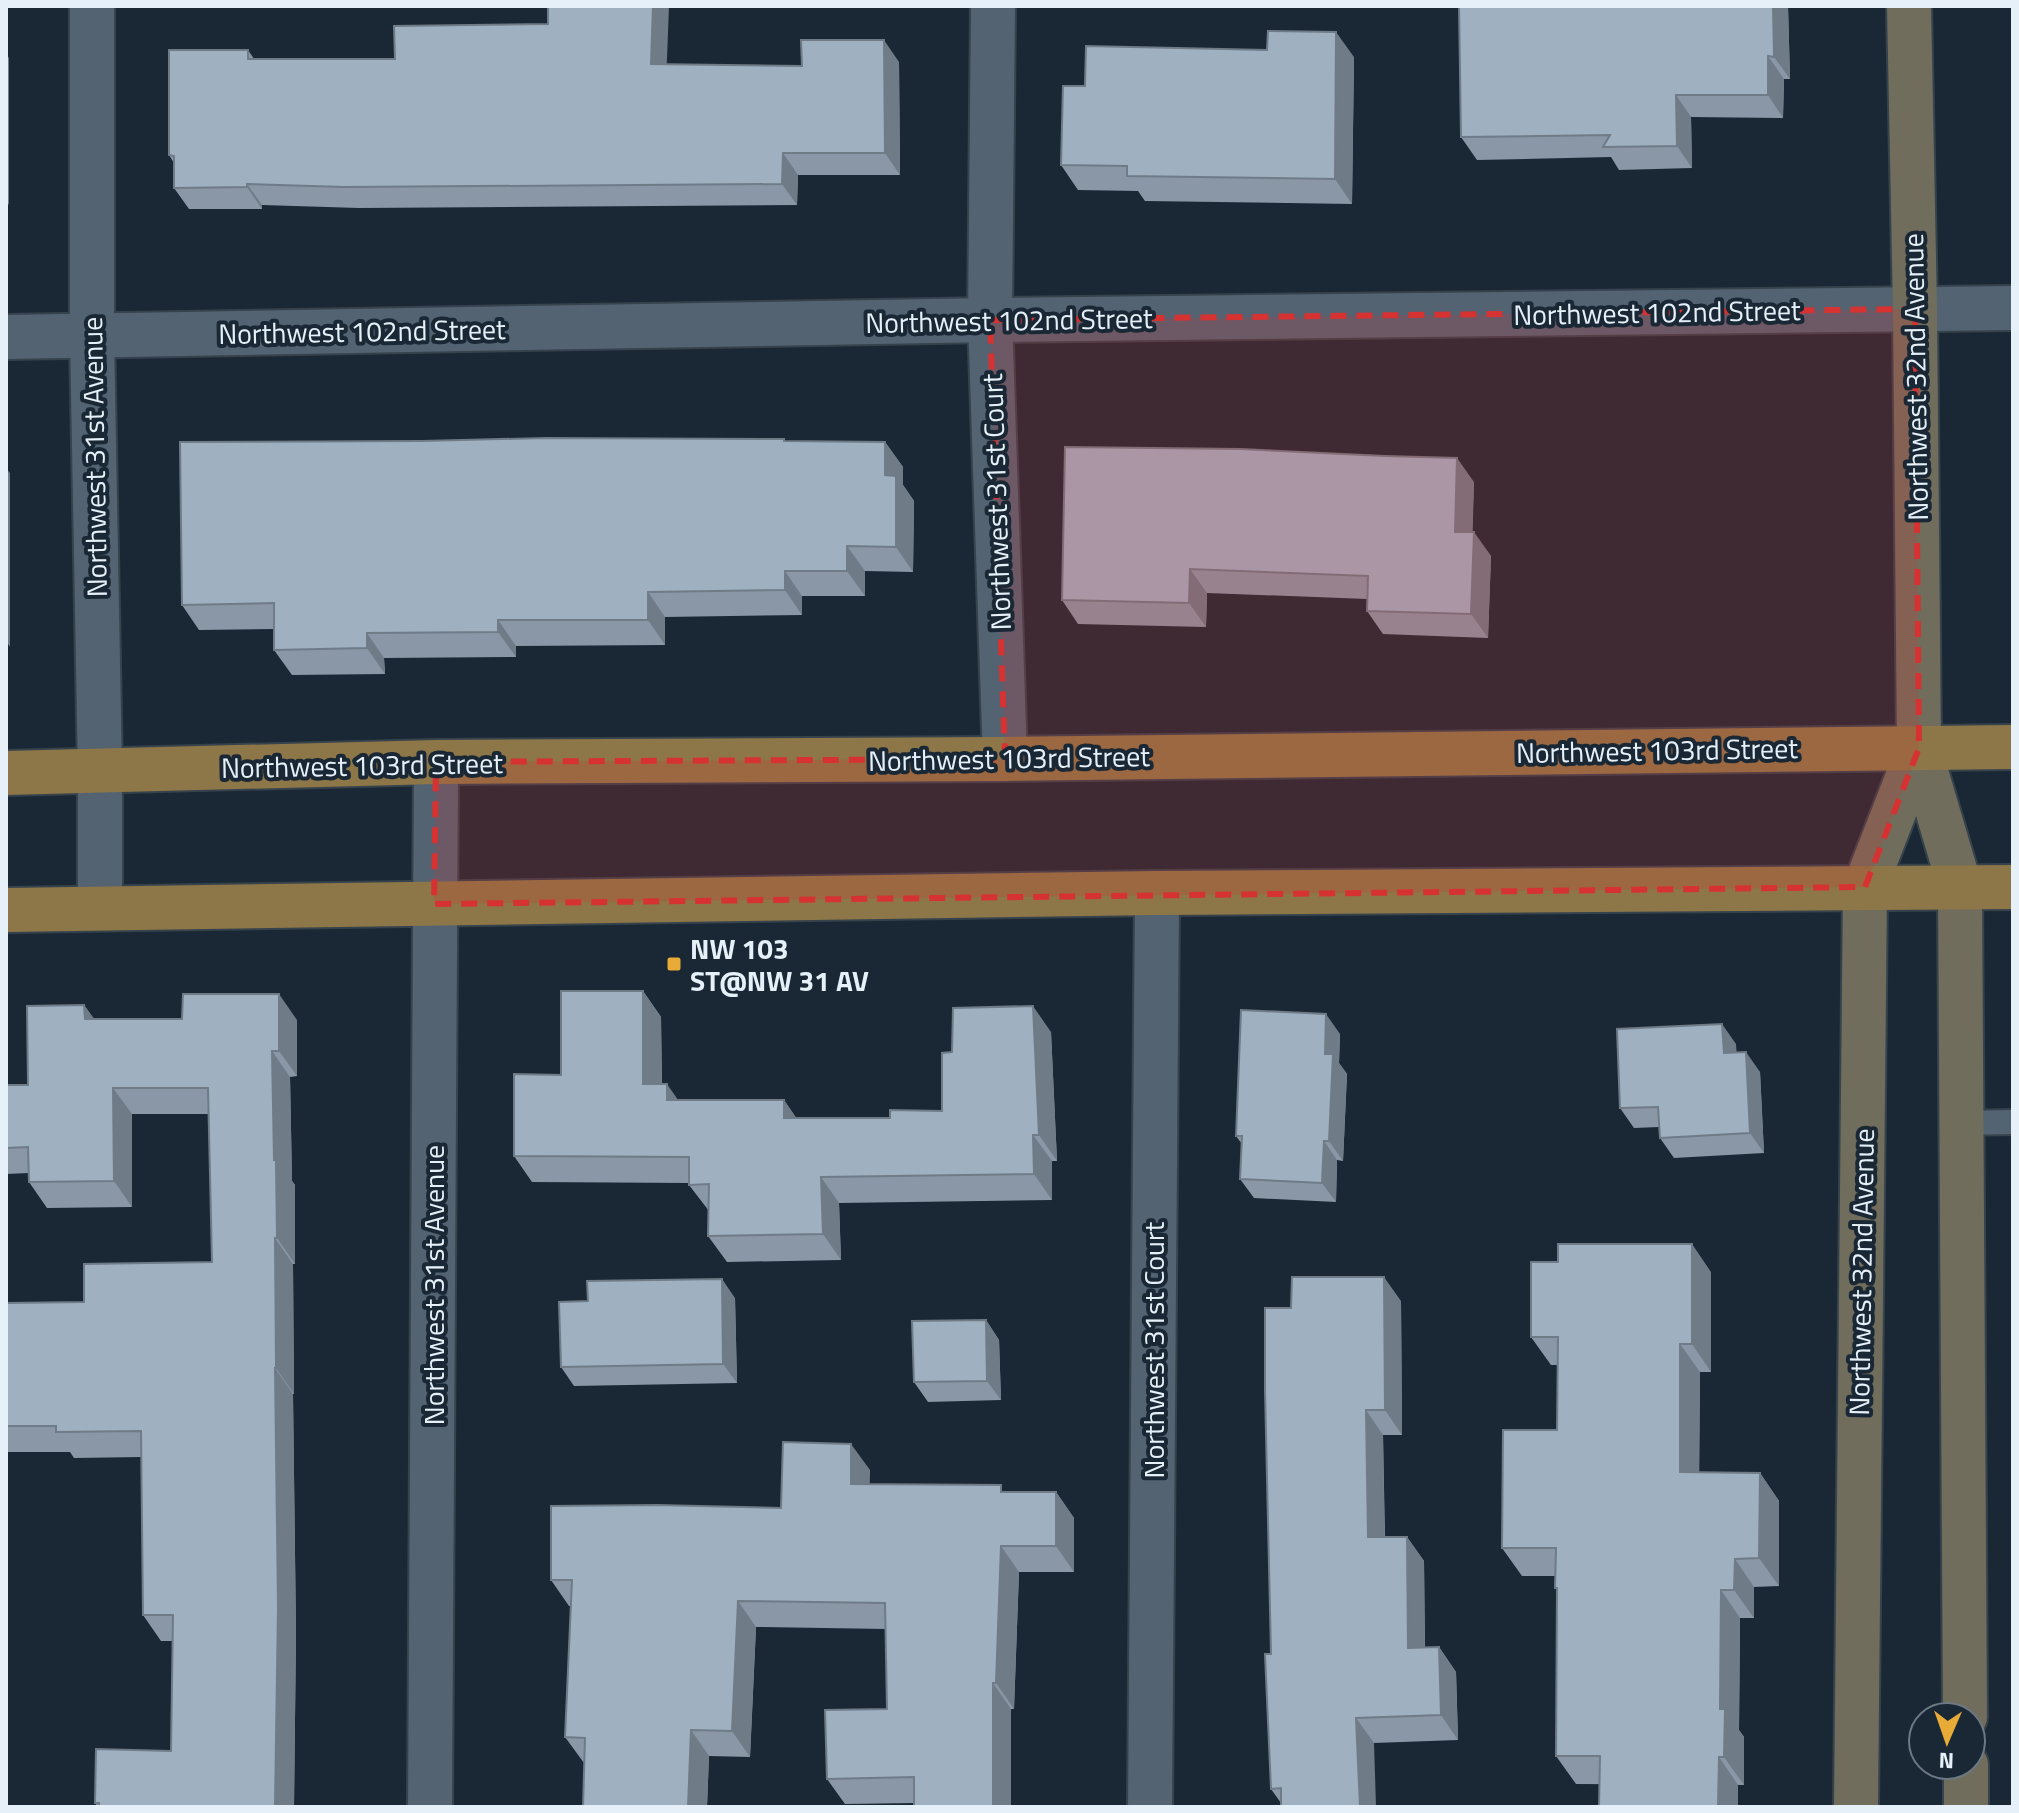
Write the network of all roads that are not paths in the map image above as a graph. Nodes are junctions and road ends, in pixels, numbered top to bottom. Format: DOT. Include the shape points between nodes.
graph roads {
  1 [pos="92,6"];
  2 [pos="993,6"];
  3 [pos="1909,6"];
  4 [pos="2013,308"];
  5 [pos="1915,309"];
  6 [pos="990,320"];
  7 [pos="92,336"];
  8 [pos="6,337"];
  9 [pos="2013,747"];
  10 [pos="1919,748"];
  11 [pos="1005,759"];
  12 [pos="436,762"];
  13 [pos="100,772"];
  14 [pos="6,773"];
  15 [pos="1865,887"];
  16 [pos="1960,887"];
  17 [pos="2013,887"];
  18 [pos="1157,893"];
  19 [pos="434,904"];
  20 [pos="100,908"];
  21 [pos="6,910"];
  22 [pos="2013,1122"];
  23 [pos="1962,1123"];
  24 [pos="1965,1701"];
  25 [pos="1966,1781"];
  26 [pos="430,1807"];
  27 [pos="1150,1807"];
  28 [pos="1856,1807"];
  29 [pos="1966,1807"];
  1 -- 7 [label="street, Northwest 31st Avenue"];
  2 -- 6 [label="street, Northwest 31st Court"];
  3 -- 5 [label="main road, Northwest 32nd Avenue"];
  4 -- 5 [label="street, Northwest 102nd Street"];
  5 -- 6 [label="street, Northwest 102nd Street"];
  5 -- 10 [label="main road, Northwest 32nd Avenue"];
  6 -- 7 [label="street, Northwest 102nd Street"];
  6 -- 11 [label="street, Northwest 31st Court"];
  7 -- 8 [label="street, Northwest 102nd Street"];
  7 -- 13 [label="street, Northwest 31st Avenue"];
  9 -- 10 [label="main road, Northwest 103rd Street"];
  10 -- 11 [label="main road, Northwest 103rd Street"];
  10 -- 15 [label="main road, Northwest 32nd Avenue"];
  10 -- 16 [label="main road, Northwest 32nd Avenue"];
  11 -- 12 [label="main road, Northwest 103rd Street"];
  12 -- 13 [label="main road, Northwest 103rd Street"];
  12 -- 19 [label="street, Northwest 31st Avenue"];
  13 -- 14 [label="main road, Northwest 103rd Street"];
  13 -- 20 [label="street, Northwest 31st Avenue"];
  15 -- 16 [label="main road"];
  15 -- 18 [label="main road"];
  15 -- 28 [label="main road, Northwest 32nd Avenue"];
  16 -- 17 [label="main road"];
  16 -- 23 [label="main road, Northwest 32nd Avenue"];
  18 -- 19 [label="main road"];
  18 -- 27 [label="street, Northwest 31st Court"];
  19 -- 20 [label="main road"];
  19 -- 26 [label="street, Northwest 31st Avenue"];
  20 -- 21 [label="main road"];
  22 -- 23 [label="lane"];
  23 -- 24 [label="main road, Northwest 32nd Avenue"];
  25 -- 29 [label="main road"];
}
